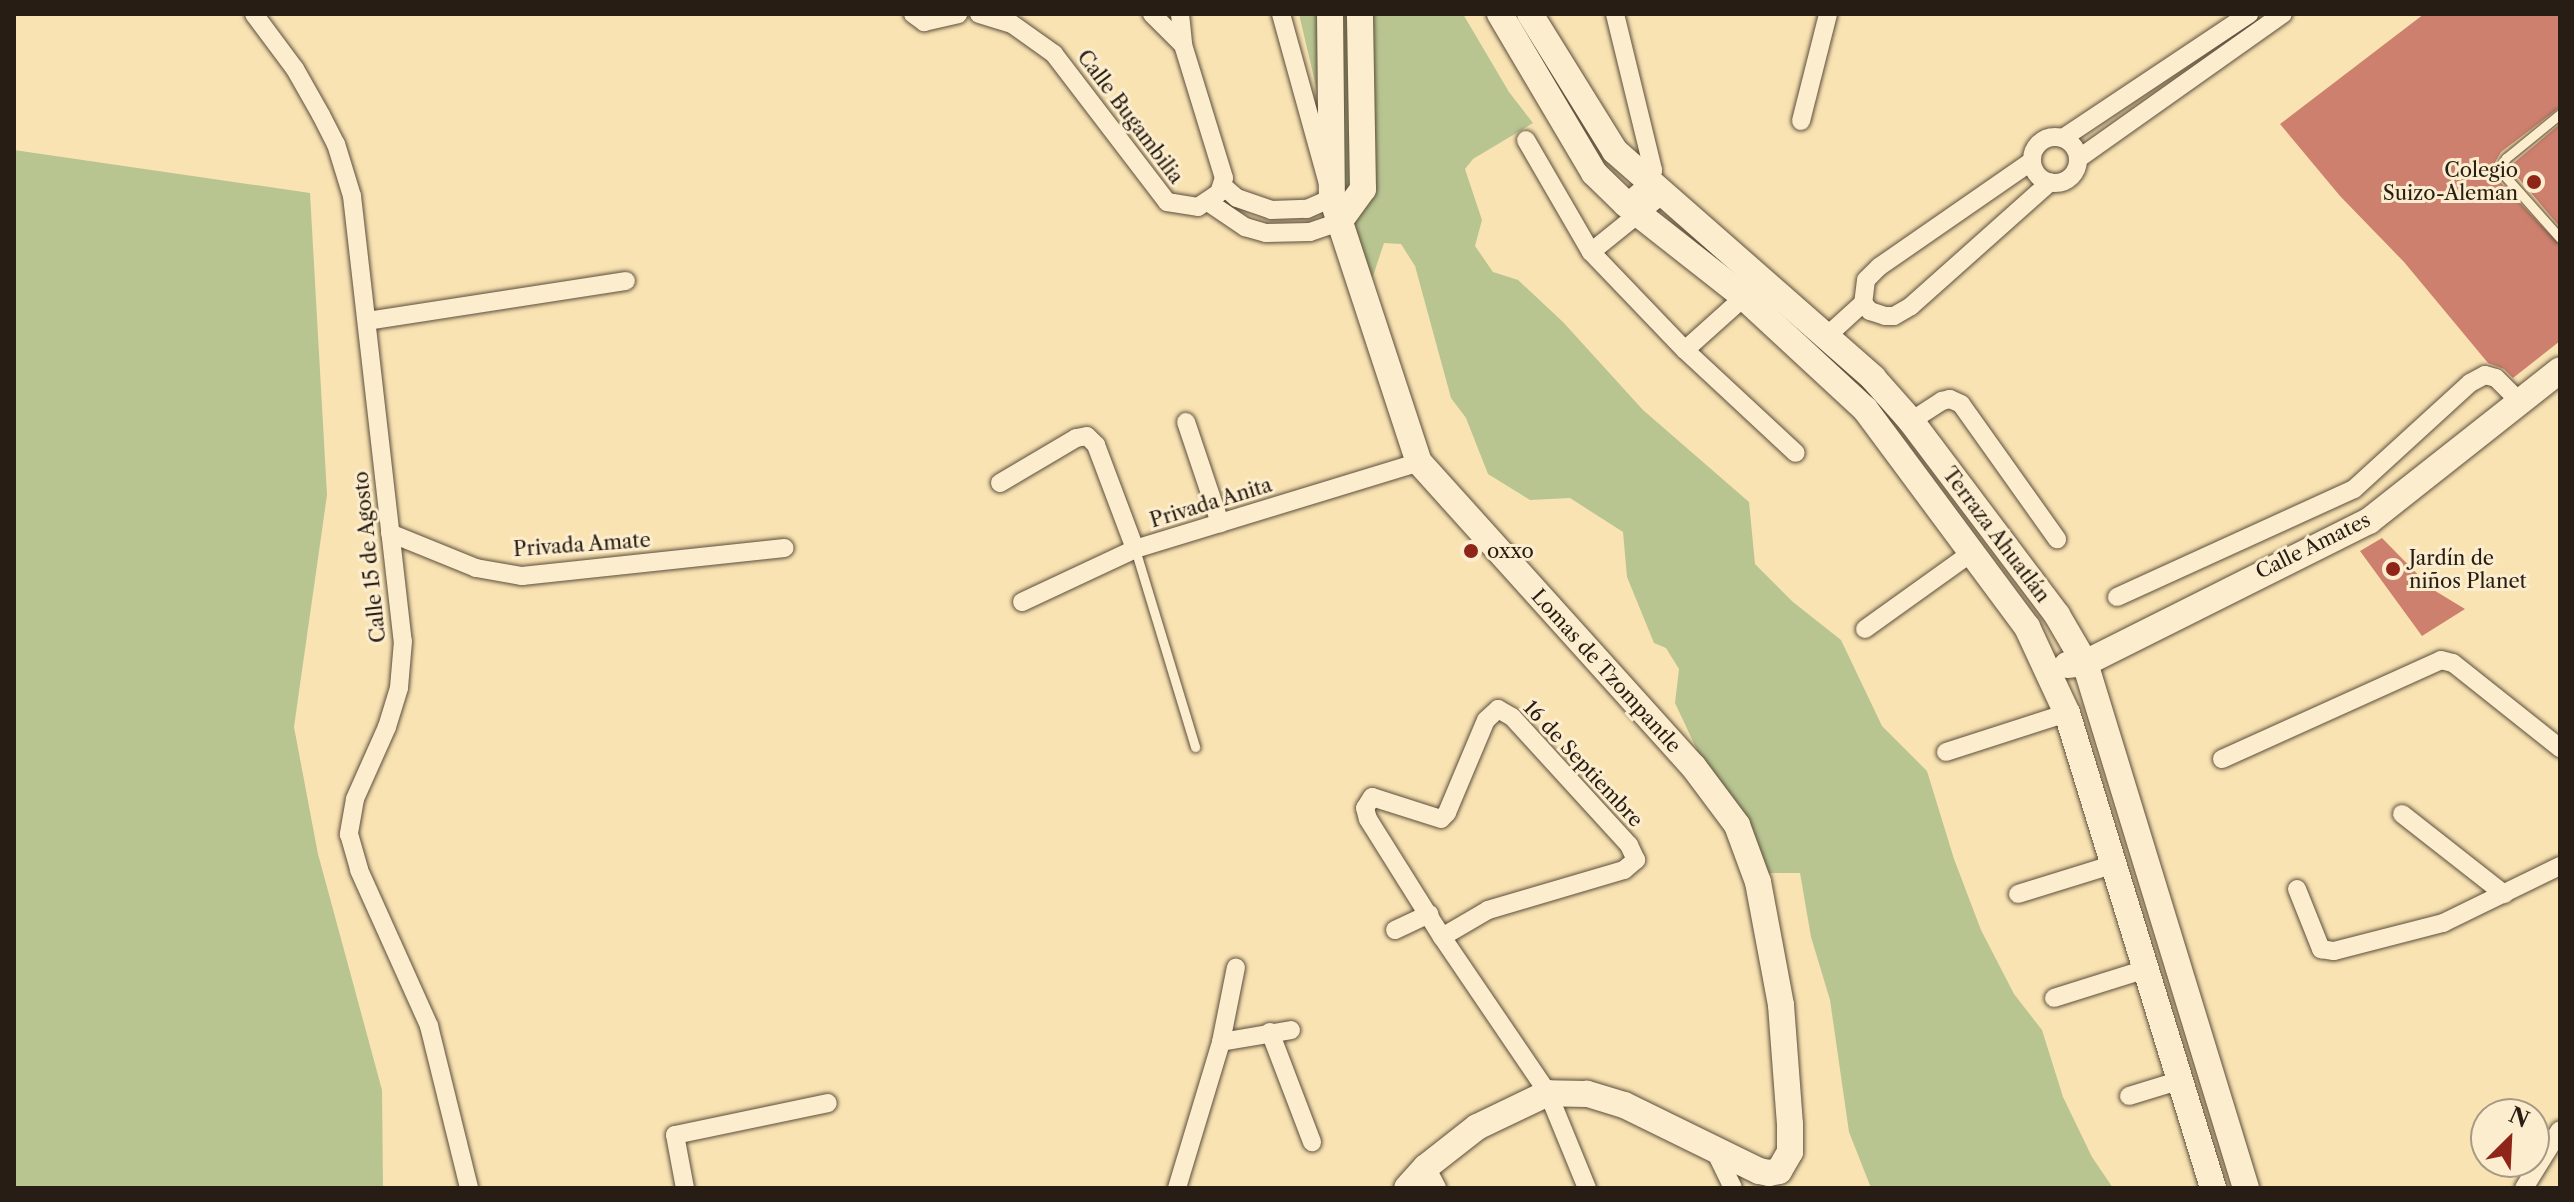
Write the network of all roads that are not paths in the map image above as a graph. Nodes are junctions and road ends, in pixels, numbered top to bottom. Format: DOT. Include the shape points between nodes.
graph roads {
  1 [pos="254,14"];
  2 [pos="913,14"];
  3 [pos="958,14"];
  4 [pos="979,14"];
  5 [pos="1152,14"];
  6 [pos="1180,14"];
  7 [pos="1281,14"];
  8 [pos="1330,14"];
  9 [pos="1360,14"];
  10 [pos="1500,14"];
  11 [pos="1530,14"];
  12 [pos="1615,14"];
  13 [pos="1828,14"];
  14 [pos="2249,14"];
  15 [pos="2283,14"];
  16 [pos="1183,45"];
  17 [pos="2560,114"];
  18 [pos="1801,121"];
  19 [pos="2063,138"];
  20 [pos="1526,140"];
  21 [pos="2078,159"];
  22 [pos="2032,161"];
  23 [pos="2050,182"];
  24 [pos="1656,189"];
  25 [pos="1215,195"];
  26 [pos="1632,209"];
  27 [pos="1336,210"];
  28 [pos="2560,238"];
  29 [pos="1591,252"];
  30 [pos="626,281"];
  31 [pos="1744,297"];
  32 [pos="1867,307"];
  33 [pos="367,321"];
  34 [pos="1832,339"];
  35 [pos="1685,350"];
  36 [pos="2560,370"];
  37 [pos="2521,403"];
  38 [pos="1911,421"];
  39 [pos="1186,422"];
  40 [pos="1796,453"];
  41 [pos="1419,462"];
  42 [pos="1000,483"];
  43 [pos="1220,523"];
  44 [pos="390,533"];
  45 [pos="2057,539"];
  46 [pos="785,548"];
  47 [pos="1135,549"];
  48 [pos="1974,551"];
  49 [pos="2117,597"];
  50 [pos="1022,602"];
  51 [pos="2057,615"];
  52 [pos="2027,627"];
  53 [pos="1865,629"];
  54 [pos="2044,662"];
  55 [pos="2085,663"];
  56 [pos="2067,713"];
  57 [pos="1195,747"];
  58 [pos="2560,748"];
  59 [pos="1946,752"];
  60 [pos="2222,759"];
  61 [pos="2402,814"];
  62 [pos="2115,864"];
  63 [pos="2560,866"];
  64 [pos="2297,889"];
  65 [pos="2018,894"];
  66 [pos="2504,894"];
  67 [pos="1429,914"];
  68 [pos="1395,930"];
  69 [pos="1442,937"];
  70 [pos="1236,967"];
  71 [pos="2143,970"];
  72 [pos="2054,998"];
  73 [pos="1291,1030"];
  74 [pos="1270,1032"];
  75 [pos="1221,1042"];
  76 [pos="2178,1081"];
  77 [pos="1548,1093"];
  78 [pos="2129,1096"];
  79 [pos="828,1103"];
  80 [pos="2560,1130"];
  81 [pos="1312,1142"];
  82 [pos="1714,1149"];
  83 [pos="1431,1177"];
  84 [pos="1773,1177"];
  85 [pos="469,1188"];
  86 [pos="685,1188"];
  87 [pos="1177,1188"];
  88 [pos="1407,1188"];
  89 [pos="1587,1188"];
  90 [pos="1733,1188"];
  91 [pos="2213,1188"];
  92 [pos="2246,1188"];
  93 [pos="2524,1188"];
  1 -- 33 [label="street, Calle 15 de Agosto" via="295,69 336,144 352,196"];
  2 -- 3 [label="street" via="924,22"];
  4 -- 25 [label="street, Calle Bugambilia" via="1012,24 1054,54 1167,202 1188,208"];
  5 -- 16 [label="street"];
  6 -- 16 [label="street"];
  7 -- 27 [label="street"];
  8 -- 27 [label="street"];
  9 -- 27 [label="street" via="1363,189"];
  10 -- 26 [label="street, Terraza Ahuatlán" via="1594,173"];
  11 -- 24 [label="street, Terraza Ahuatlán" via="1615,151"];
  12 -- 24 [label="street"];
  13 -- 18 [label="street"];
  14 -- 19 [label="street"];
  15 -- 21 [label="street"];
  16 -- 25 [label="street" via="1224,178"];
  17 -- 28 [label="lane" via="2501,166"];
  19 -- 21 [label="street"];
  19 -- 22 [label="street" via="2042,141"];
  20 -- 29 [label="street"];
  21 -- 23 [label="street" via="2070,177"];
  22 -- 23 [label="street"];
  22 -- 32 [label="street" via="1879,267 1866,280"];
  23 -- 32 [label="street" via="1911,306 1894,316"];
  24 -- 26 [label="street"];
  24 -- 34 [label="street, Terraza Ahuatlán"];
  25 -- 27 [label="street" via="1245,227 1266,233 1310,232"];
  26 -- 29 [label="street"];
  26 -- 31 [label="street, Terraza Ahuatlán"];
  27 -- 41 [label="street, Lomas de Tzompantle"];
  29 -- 35 [label="street"];
  30 -- 33 [label="street"];
  31 -- 35 [label="street"];
  31 -- 48 [label="street, Terraza Ahuatlán" via="1865,409"];
  32 -- 34 [label="street"];
  33 -- 44 [label="street, Calle 15 de Agosto"];
  34 -- 38 [label="street, Terraza Ahuatlán"];
  35 -- 40 [label="street"];
  36 -- 37 [label="street, Calle Amates"];
  37 -- 49 [label="street" via="2496,378 2485,375 2354,489"];
  37 -- 55 [label="street, Calle Amates" via="2369,521"];
  38 -- 45 [label="street" via="1942,401 1961,404"];
  38 -- 51 [label="street, Terraza Ahuatlán"];
  39 -- 43 [label="street"];
  41 -- 43 [label="street, Privada Anita"];
  41 -- 84 [label="street, Lomas de Tzompantle" via="1693,766 1737,825 1758,882 1781,1005 1790,1152"];
  42 -- 47 [label="street" via="1087,436 1096,445"];
  43 -- 47 [label="street, Privada Anita"];
  44 -- 46 [label="street, Privada Amate" via="476,568 522,576"];
  44 -- 85 [label="street, Calle 15 de Agosto" via="403,641 399,688 355,799 349,834 359,870 433,1037"];
  47 -- 50 [label="street, Privada Anita"];
  47 -- 57 [label="lane"];
  48 -- 52 [label="street, Terraza Ahuatlán"];
  48 -- 53 [label="street"];
  51 -- 52 [label="street"];
  51 -- 55 [label="street, Terraza Ahuatlán"];
  52 -- 54 [label="street, Terraza Ahuatlán"];
  54 -- 55 [label="street"];
  54 -- 56 [label="street, Terraza Ahuatlán"];
  55 -- 92 [label="street, Terraza Ahuatlán"];
  56 -- 59 [label="street"];
  56 -- 62 [label="street, Terraza Ahuatlán"];
  58 -- 60 [label="street" via="2453,663 2441,660"];
  61 -- 66 [label="street"];
  62 -- 65 [label="street"];
  62 -- 71 [label="street, Terraza Ahuatlán"];
  63 -- 66 [label="street"];
  64 -- 66 [label="street" via="2321,949 2334,951 2443,923"];
  67 -- 68 [label="street"];
  67 -- 69 [label="street, 16 de Septiembre"];
  67 -- 69 [label="street, 16 de Septiembre" via="1368,819 1366,801 1379,798 1441,819 1486,720 1498,709 1629,845 1636,860 1624,870 1488,910"];
  69 -- 77 [label="street, 16 de Septiembre"];
  70 -- 75 [label="street"];
  71 -- 72 [label="street"];
  71 -- 76 [label="street, Terraza Ahuatlán"];
  73 -- 74 [label="street"];
  74 -- 75 [label="street"];
  74 -- 81 [label="street"];
  75 -- 87 [label="street"];
  76 -- 78 [label="street"];
  76 -- 91 [label="street, Terraza Ahuatlán"];
  77 -- 82 [label="street" via="1606,1098"];
  77 -- 83 [label="street" via="1477,1127"];
  77 -- 89 [label="street, 16 de Septiembre"];
  79 -- 86 [label="street" via="675,1135"];
  80 -- 93 [label="street"];
  82 -- 84 [label="street"];
  82 -- 90 [label="street"];
  83 -- 88 [label="street"];
}
